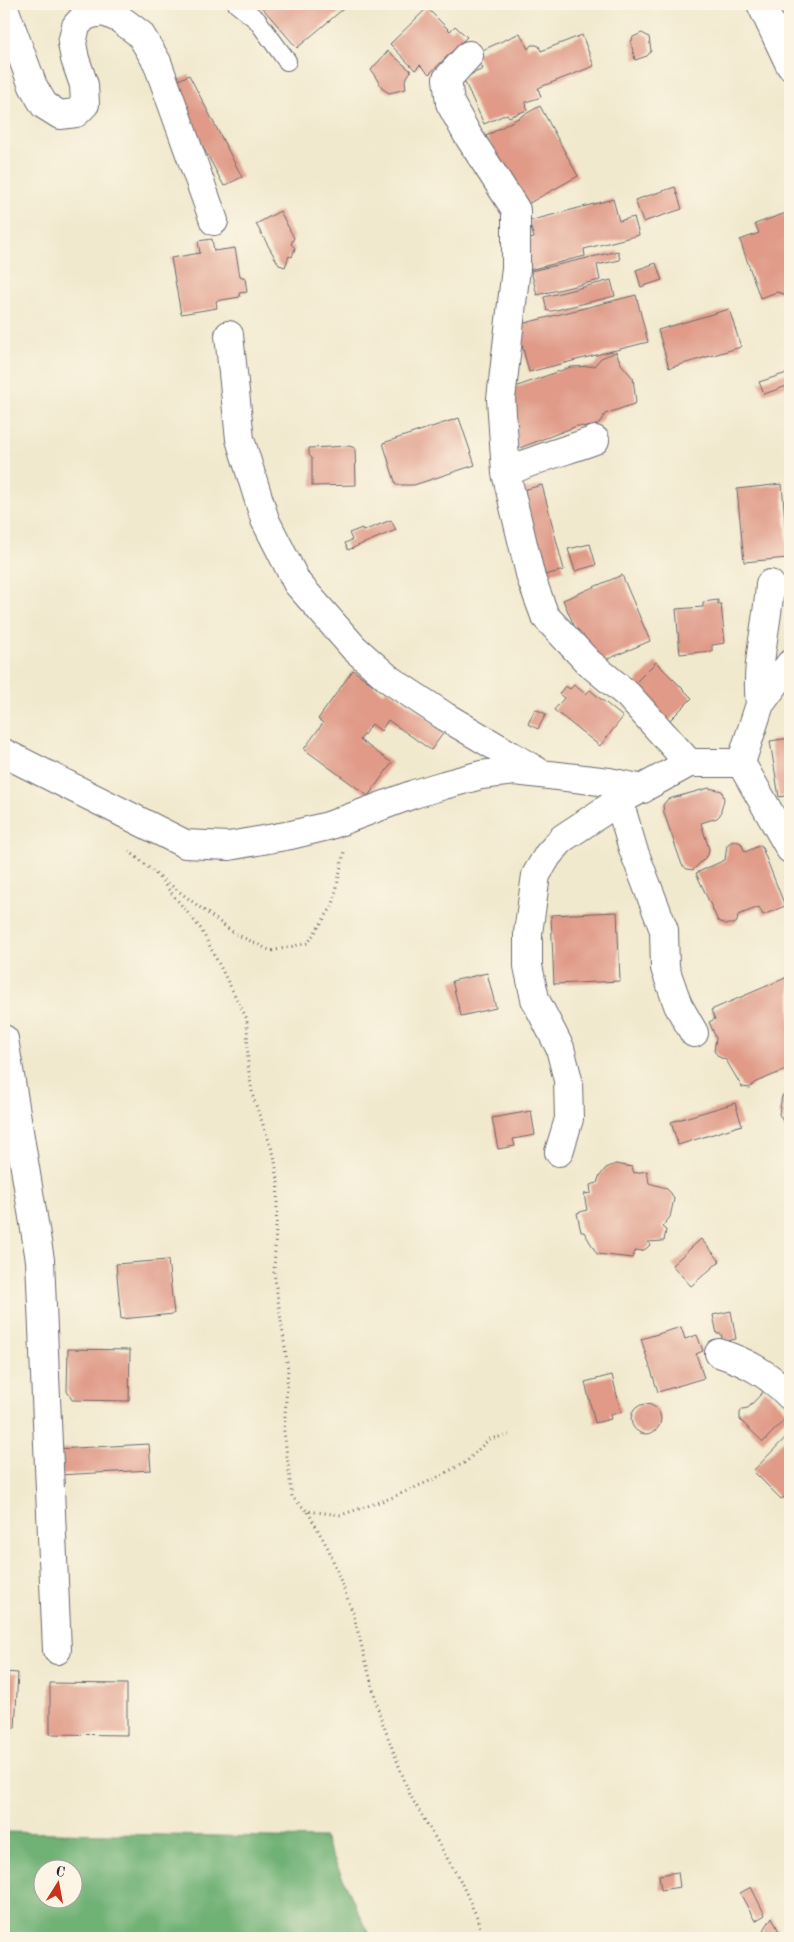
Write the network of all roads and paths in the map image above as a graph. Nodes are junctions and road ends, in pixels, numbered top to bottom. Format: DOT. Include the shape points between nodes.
graph roads {
  1 [pos="237,4"];
  2 [pos="761,4"];
  3 [pos="4,8"];
  4 [pos="469,55"];
  5 [pos="287,61"];
  6 [pos="790,65"];
  7 [pos="214,221"];
  8 [pos="229,335"];
  9 [pos="595,440"];
  10 [pos="506,473"];
  11 [pos="770,584"];
  12 [pos="790,664"];
  13 [pos="760,704"];
  14 [pos="4,753"];
  15 [pos="741,762"];
  16 [pos="689,763"];
  17 [pos="540,773"];
  18 [pos="631,795"];
  19 [pos="348,819"];
  20 [pos="125,848"];
  21 [pos="790,849"];
  22 [pos="155,873"];
  23 [pos="694,1033"];
  24 [pos="4,1040"];
  25 [pos="559,1152"];
  26 [pos="719,1353"];
  27 [pos="790,1396"];
  28 [pos="509,1435"];
  29 [pos="307,1511"];
  30 [pos="57,1650"];
  31 [pos="483,1938"];
  1 -- 5 [label="lane" via="256,20"];
  2 -- 6 [label="street"];
  3 -- 7 [label="street" via="33,86 44,105 60,115 76,113 85,104 84,85 72,43 76,26 84,17 104,12 140,34 157,62"];
  4 -- 10 [label="street" via="447,79 450,103 516,210 516,268 501,399"];
  8 -- 17 [label="street" via="240,438 265,520 297,583 354,648 390,680"];
  9 -- 10 [label="street" via="523,464"];
  10 -- 16 [label="street" via="531,578 545,616 588,662 628,695"];
  11 -- 13 [label="street" via="758,684"];
  12 -- 13 [label="street"];
  13 -- 15 [label="street"];
  14 -- 19 [label="street" via="185,844 229,846 292,836"];
  15 -- 16 [label="street"];
  15 -- 21 [label="street"];
  16 -- 18 [label="street"];
  17 -- 18 [label="street" via="609,782"];
  17 -- 19 [label="street" via="515,771 481,775 414,794"];
  18 -- 23 [label="street" via="632,848 664,930 665,968 678,1005"];
  18 -- 25 [label="street" via="563,838 536,875 528,933 528,966 535,999 560,1048 568,1080 569,1119"];
  19 -- 22 [label="path" via="333,905 308,943 271,951 234,933"];
  20 -- 22 [label="path"];
  22 -- 29 [label="path" via="201,929 246,1019 253,1097 274,1155 278,1181 274,1272 288,1369 284,1431 287,1462 292,1497"];
  24 -- 30 [label="street" via="40,1260"];
  26 -- 27 [label="street" via="741,1360 773,1379"];
  28 -- 29 [label="path" via="489,1439 466,1462 391,1498 341,1515"];
  29 -- 31 [label="path" via="329,1550 353,1613 380,1716 410,1795 460,1880"];
}
